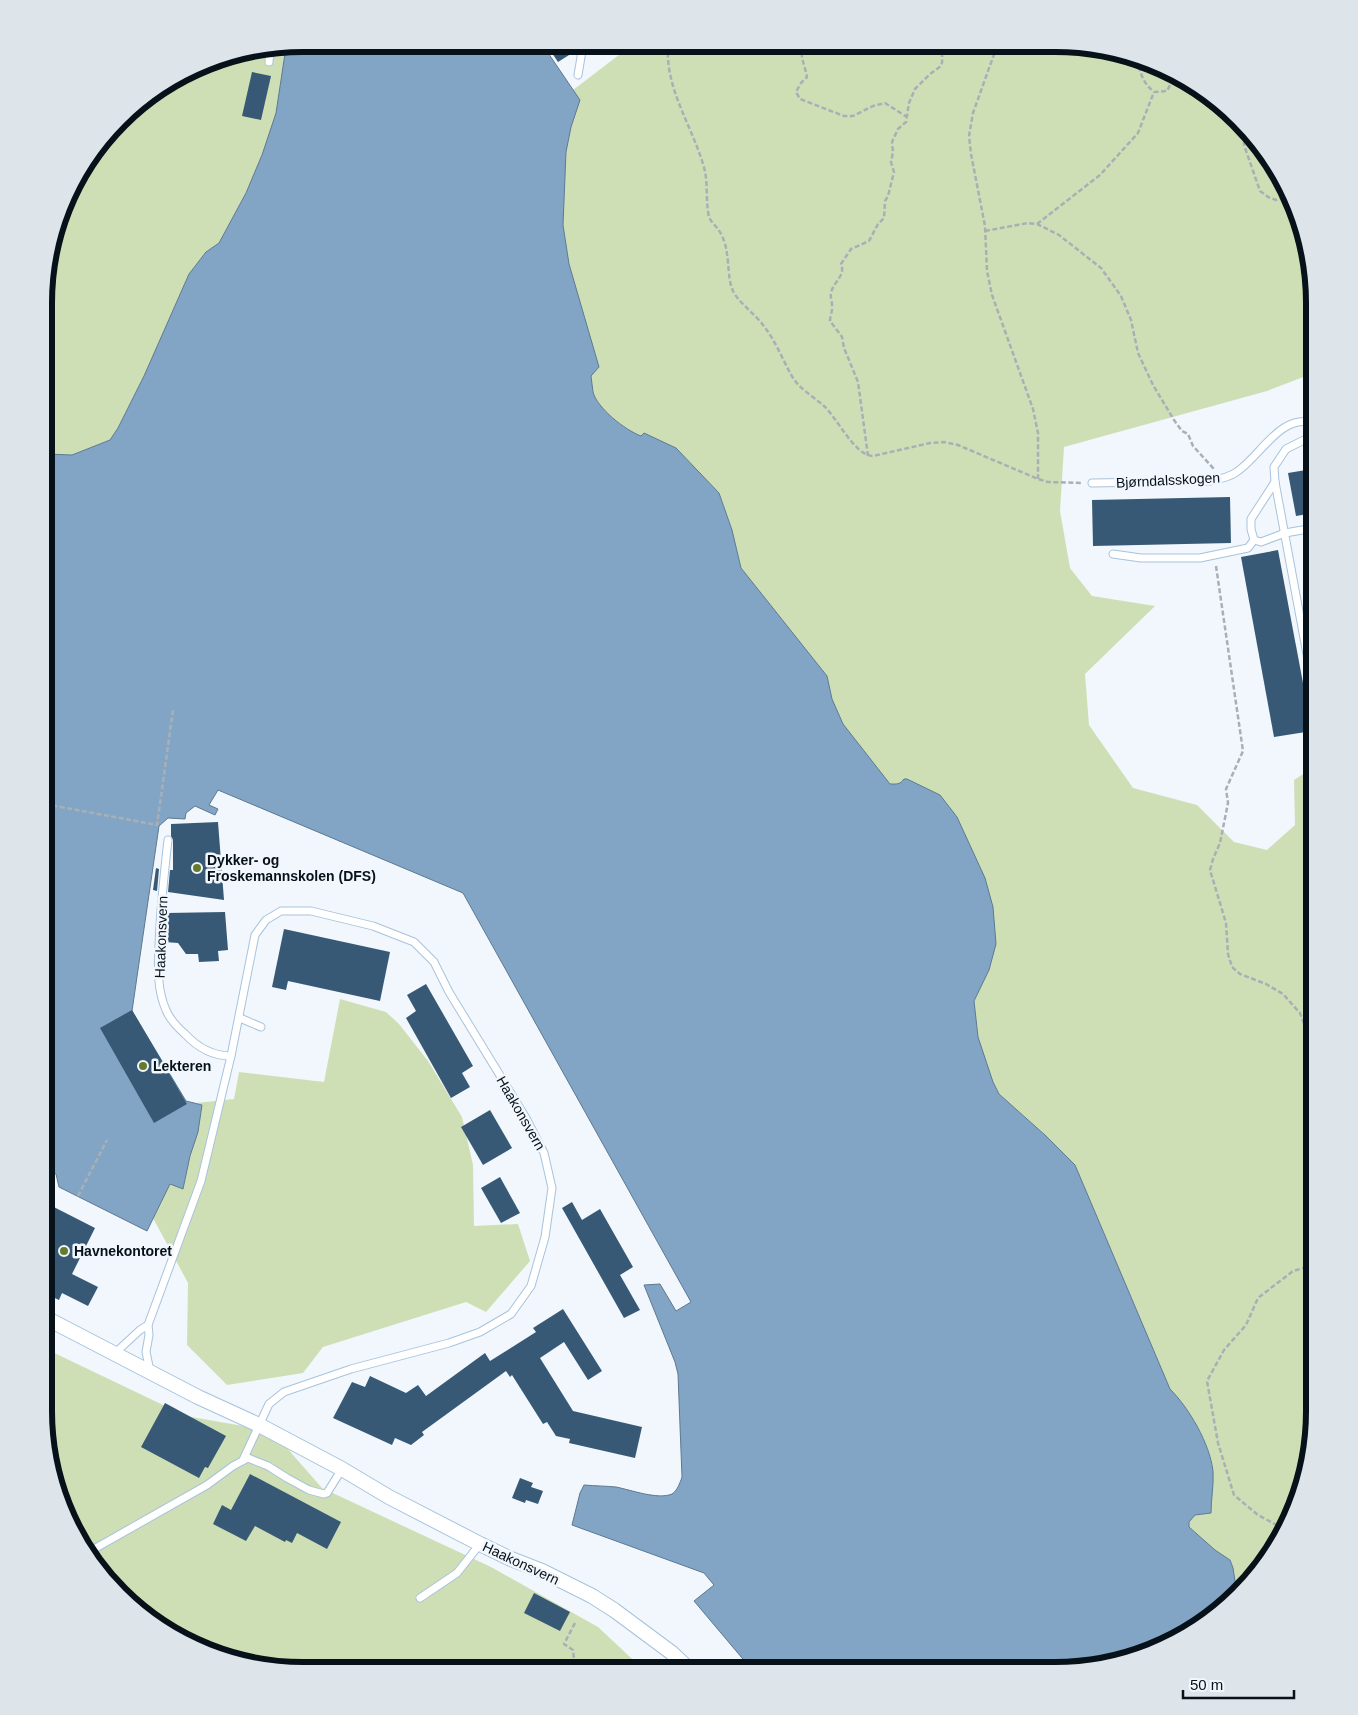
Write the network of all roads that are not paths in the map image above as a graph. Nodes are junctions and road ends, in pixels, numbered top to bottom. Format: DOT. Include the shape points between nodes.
graph roads {
  1 [pos="582,52"];
  2 [pos="270,55"];
  3 [pos="269,62"];
  4 [pos="578,75"];
  5 [pos="1306,421"];
  6 [pos="1306,439"];
  7 [pos="1275,482"];
  8 [pos="1092,483"];
  9 [pos="1306,529"];
  10 [pos="1285,533"];
  11 [pos="1254,540"];
  12 [pos="1114,554"];
  13 [pos="1306,648"];
  14 [pos="168,840"];
  15 [pos="240,1018"];
  16 [pos="261,1027"];
  17 [pos="231,1056"];
  18 [pos="52,1321"];
  19 [pos="148,1326"];
  20 [pos="114,1354"];
  21 [pos="150,1372"];
  22 [pos="259,1425"];
  23 [pos="243,1460"];
  24 [pos="342,1469"];
  25 [pos="480,1544"];
  26 [pos="94,1549"];
  27 [pos="420,1598"];
  28 [pos="682,1662"];
  1 -- 4 [label="lane"];
  2 -- 3 [label="lane"];
  5 -- 8 [label="lane, Bjørndalsskogen" via="1287,426 1277,433 1238,472 1225,478"];
  6 -- 7 [label="lane" via="1286,449 1274,467"];
  7 -- 10 [label="lane"];
  7 -- 11 [label="lane" via="1251,519"];
  9 -- 10 [label="lane"];
  10 -- 11 [label="lane" via="1261,542"];
  10 -- 13 [label="lane"];
  11 -- 12 [label="lane" via="1248,548 1200,558 1141,558"];
  14 -- 17 [label="lane, Haakonsvern" via="160,912 159,989 170,1019 190,1040 206,1051"];
  15 -- 16 [label="lane"];
  15 -- 17 [label="lane, Haakonsvern"];
  15 -- 22 [label="lane, Haakonsvern" via="255,935 266,920 281,911 311,911 373,926 414,942 434,962 526,1118 544,1153 552,1188 545,1237 531,1286 511,1314 480,1332 457,1340 350,1369 284,1392 269,1404"];
  17 -- 19 [label="lane, Haakonsvern" via="201,1181"];
  18 -- 20 [label="street, Haakonsvern"];
  19 -- 20 [label="lane"];
  19 -- 21 [label="lane, Haakonsvern" via="146,1352"];
  20 -- 21 [label="street, Haakonsvern"];
  21 -- 22 [label="street, Haakonsvern"];
  22 -- 23 [label="lane, Haakonsvern"];
  22 -- 24 [label="street, Haakonsvern"];
  23 -- 24 [label="lane" via="260,1462 309,1490 324,1494"];
  23 -- 26 [label="lane"];
  24 -- 25 [label="street, Haakonsvern"];
  25 -- 27 [label="lane" via="457,1573"];
  25 -- 28 [label="street, Haakonsvern" via="542,1571 607,1605"];
}
